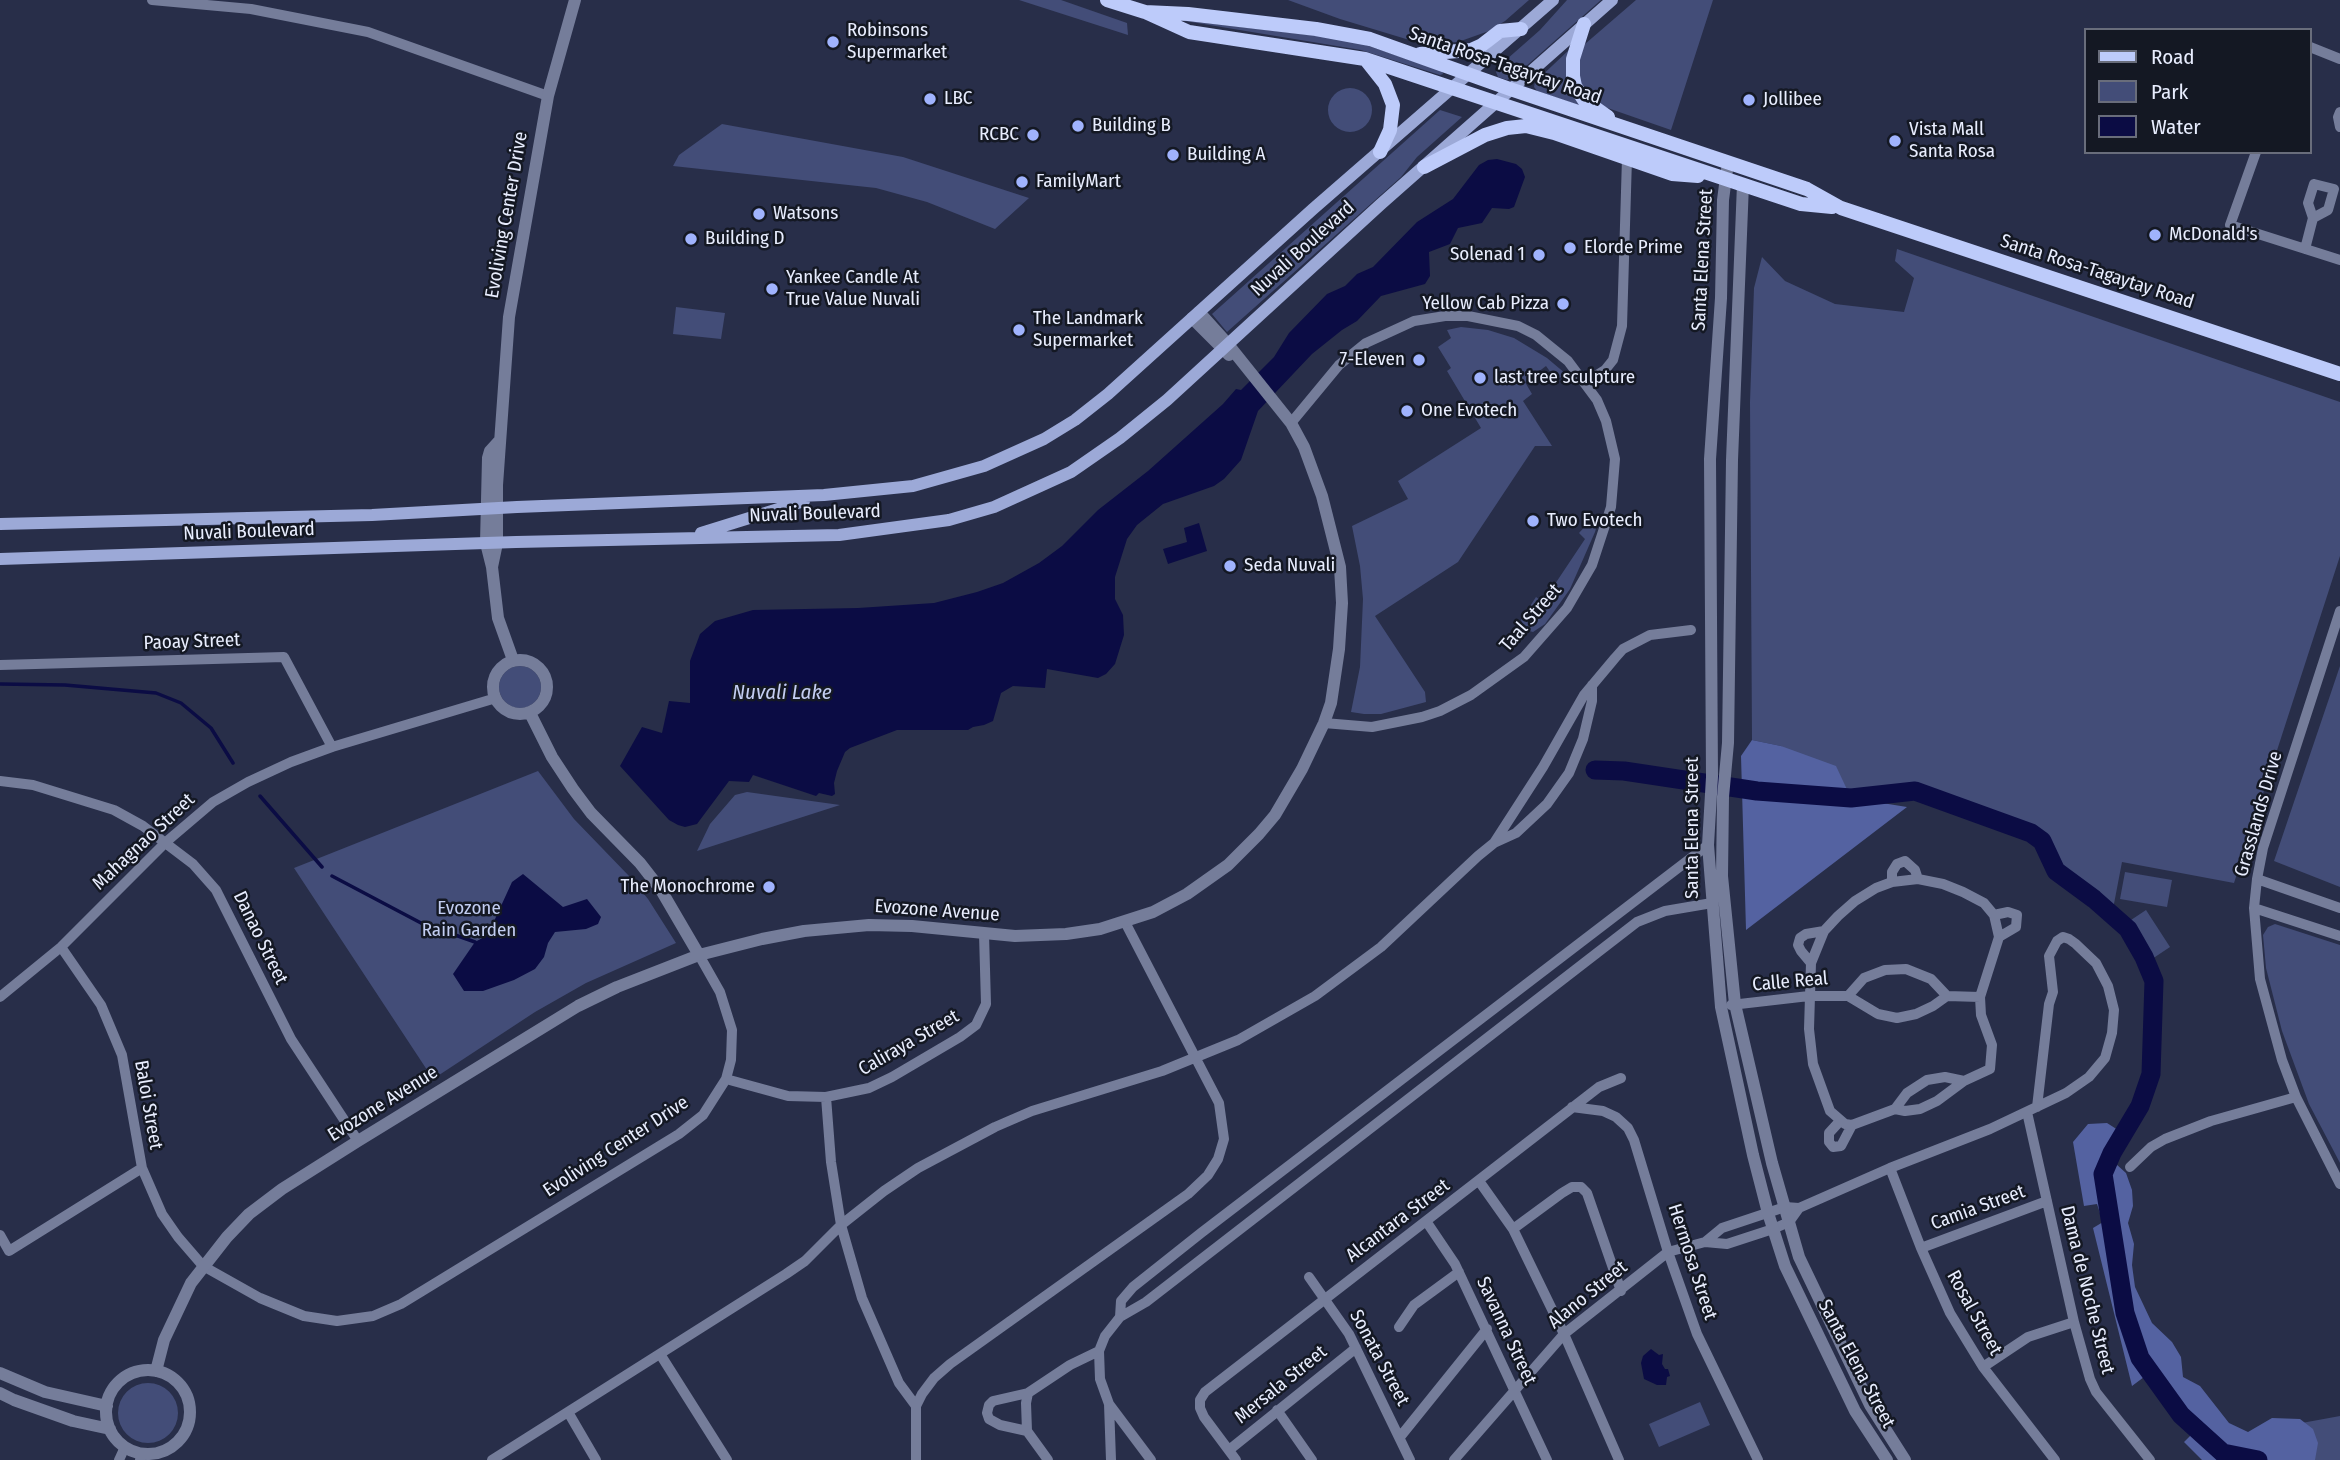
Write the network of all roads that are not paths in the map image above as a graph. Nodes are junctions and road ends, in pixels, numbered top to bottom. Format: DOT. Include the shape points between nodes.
graph roads {
  1 [pos="152,0"];
  2 [pos="575,0"];
  3 [pos="1107,0"];
  4 [pos="1553,0"];
  5 [pos="1612,0"];
  6 [pos="224,3"];
  7 [pos="1144,12"];
  8 [pos="1584,24"];
  9 [pos="1521,29"];
  10 [pos="2312,48"];
  11 [pos="1412,54"];
  12 [pos="1365,59"];
  13 [pos="2340,59"];
  14 [pos="1469,75"];
  15 [pos="1455,88"];
  16 [pos="1510,89"];
  17 [pos="548,96"];
  18 [pos="1496,102"];
  19 [pos="2340,112"];
  20 [pos="1567,126"];
  21 [pos="2340,127"];
  22 [pos="1637,132"];
  23 [pos="1596,147"];
  24 [pos="1380,152"];
  25 [pos="2255,154"];
  26 [pos="1627,158"];
  27 [pos="1728,162"];
  28 [pos="1424,167"];
  29 [pos="1725,178"];
  30 [pos="1742,184"];
  31 [pos="1841,208"];
  32 [pos="2313,218"];
  33 [pos="2305,249"];
  34 [pos="2340,260"];
  35 [pos="1196,315"];
  36 [pos="1224,346"];
  37 [pos="2340,374"];
  38 [pos="1586,382"];
  39 [pos="1291,423"];
  40 [pos="1710,459"];
  41 [pos="1732,460"];
  42 [pos="824,495"];
  43 [pos="491,508"];
  44 [pos="0,524"];
  45 [pos="687,537"];
  46 [pos="491,543"];
  47 [pos="0,559"];
  48 [pos="2340,611"];
  49 [pos="1691,630"];
  50 [pos="513,660"];
  51 [pos="0,665"];
  52 [pos="1592,685"];
  53 [pos="496,698"];
  54 [pos="530,713"];
  55 [pos="1324,723"];
  56 [pos="332,747"];
  57 [pos="1718,777"];
  58 [pos="0,781"];
  59 [pos="1717,794"];
  60 [pos="166,842"];
  61 [pos="1494,843"];
  62 [pos="1708,845"];
  63 [pos="1918,879"];
  64 [pos="2257,879"];
  65 [pos="1892,882"];
  66 [pos="1712,903"];
  67 [pos="2254,908"];
  68 [pos="2340,908"];
  69 [pos="1994,915"];
  70 [pos="1125,922"];
  71 [pos="1824,932"];
  72 [pos="984,934"];
  73 [pos="2340,936"];
  74 [pos="1999,937"];
  75 [pos="61,947"];
  76 [pos="699,955"];
  77 [pos="1811,962"];
  78 [pos="1809,996"];
  79 [pos="1848,996"];
  80 [pos="1947,996"];
  81 [pos="0,997"];
  82 [pos="1980,997"];
  83 [pos="1735,1004"];
  84 [pos="1721,1007"];
  85 [pos="1196,1058"];
  86 [pos="1621,1078"];
  87 [pos="726,1079"];
  88 [pos="1964,1080"];
  89 [pos="826,1097"];
  90 [pos="2295,1097"];
  91 [pos="1572,1108"];
  92 [pos="1895,1109"];
  93 [pos="2032,1109"];
  94 [pos="1361,1112"];
  95 [pos="1840,1121"];
  96 [pos="1852,1125"];
  97 [pos="1373,1128"];
  98 [pos="358,1141"];
  99 [pos="2130,1167"];
  100 [pos="142,1168"];
  101 [pos="1890,1168"];
  102 [pos="1479,1181"];
  103 [pos="2340,1184"];
  104 [pos="2047,1201"];
  105 [pos="1785,1207"];
  106 [pos="1799,1208"];
  107 [pos="1768,1213"];
  108 [pos="1426,1221"];
  109 [pos="1789,1222"];
  110 [pos="841,1225"];
  111 [pos="1513,1229"];
  112 [pos="1773,1229"];
  113 [pos="0,1235"];
  114 [pos="1705,1242"];
  115 [pos="1921,1248"];
  116 [pos="1668,1252"];
  117 [pos="203,1266"];
  118 [pos="1459,1272"];
  119 [pos="1309,1277"];
  120 [pos="1621,1291"];
  121 [pos="1325,1299"];
  122 [pos="1120,1317"];
  123 [pos="2074,1322"];
  124 [pos="1399,1327"];
  125 [pos="1487,1329"];
  126 [pos="1564,1334"];
  127 [pos="1356,1348"];
  128 [pos="1099,1351"];
  129 [pos="660,1354"];
  130 [pos="1983,1367"];
  131 [pos="156,1371"];
  132 [pos="0,1373"];
  133 [pos="1513,1390"];
  134 [pos="0,1393"];
  135 [pos="1028,1393"];
  136 [pos="1109,1404"];
  137 [pos="107,1406"];
  138 [pos="916,1406"];
  139 [pos="1277,1410"];
  140 [pos="568,1412"];
  141 [pos="110,1429"];
  142 [pos="1027,1431"];
  143 [pos="1400,1437"];
  144 [pos="125,1447"];
  145 [pos="1229,1450"];
  146 [pos="142,1457"];
  147 [pos="1545,1459"];
  148 [pos="119,1460"];
  149 [pos="492,1460"];
  150 [pos="596,1460"];
  151 [pos="727,1460"];
  152 [pos="916,1460"];
  153 [pos="1048,1460"];
  154 [pos="1111,1460"];
  155 [pos="1151,1460"];
  156 [pos="1236,1460"];
  157 [pos="1312,1460"];
  158 [pos="1410,1460"];
  159 [pos="1454,1460"];
  160 [pos="1619,1460"];
  161 [pos="1758,1460"];
  162 [pos="1887,1460"];
  163 [pos="1905,1460"];
  164 [pos="2056,1460"];
  165 [pos="2150,1460"];
  1 -- 6 [label="street"];
  2 -- 17 [label="street, Evoliving Center Drive"];
  3 -- 7 [label="main road, Santa Rosa-Tagaytay Road"];
  4 -- 9 [label="main road, Nuvali Boulevard"];
  5 -- 8 [label="main road, Nuvali Boulevard"];
  6 -- 17 [label="street" via="368,32"];
  7 -- 11 [label="main road, Santa Rosa-Tagaytay Road" via="1346,33"];
  7 -- 12 [label="main road, Santa Rosa-Tagaytay Road" via="1189,32"];
  8 -- 16 [label="main road, Nuvali Boulevard"];
  8 -- 22 [label="main road" via="1572,67 1576,86 1591,106"];
  9 -- 11 [label="main road" via="1500,31 1482,45 1463,51"];
  9 -- 14 [label="main road, Nuvali Boulevard"];
  10 -- 13 [label="street"];
  11 -- 14 [label="main road, Santa Rosa-Tagaytay Road"];
  12 -- 15 [label="main road, Santa Rosa-Tagaytay Road"];
  12 -- 24 [label="main road" via="1385,84 1393,104 1390,130"];
  14 -- 15 [label="main road, Nuvali Boulevard"];
  14 -- 16 [label="main road, Santa Rosa-Tagaytay Road"];
  15 -- 18 [label="main road, Santa Rosa-Tagaytay Road"];
  15 -- 24 [label="main road, Nuvali Boulevard"];
  16 -- 18 [label="main road, Nuvali Boulevard"];
  16 -- 22 [label="main road, Santa Rosa-Tagaytay Road"];
  17 -- 43 [label="street, Evoliving Center Drive" via="509,317"];
  18 -- 20 [label="main road, Santa Rosa-Tagaytay Road"];
  18 -- 28 [label="main road, Nuvali Boulevard"];
  19 -- 21 [label="street"];
  20 -- 23 [label="main road"];
  20 -- 29 [label="main road, Santa Rosa-Tagaytay Road"];
  22 -- 27 [label="main road, Santa Rosa-Tagaytay Road"];
  23 -- 26 [label="main road"];
  23 -- 28 [label="main road" via="1538,128 1516,127 1485,135"];
  24 -- 35 [label="main road, Nuvali Boulevard"];
  25 -- 33 [label="street" via="2230,225"];
  26 -- 29 [label="main road" via="1672,174"];
  26 -- 38 [label="street" via="1622,326 1613,360"];
  27 -- 29 [label="street, Santa Elena Street"];
  27 -- 31 [label="main road, Santa Rosa-Tagaytay Road" via="1807,189"];
  28 -- 36 [label="main road, Nuvali Boulevard"];
  29 -- 30 [label="main road, Santa Rosa-Tagaytay Road"];
  29 -- 40 [label="street, Santa Elena Street"];
  30 -- 31 [label="main road, Santa Rosa-Tagaytay Road" via="1801,204"];
  30 -- 41 [label="street, Santa Elena Street"];
  31 -- 37 [label="main road, Santa Rosa-Tagaytay Road"];
  32 -- 33 [label="street"];
  33 -- 34 [label="street"];
  35 -- 36 [label="street, Evozone Avenue"];
  35 -- 42 [label="main road, Nuvali Boulevard" via="1075,420 1012,456 928,483"];
  36 -- 39 [label="street, Evozone Avenue"];
  36 -- 45 [label="main road, Nuvali Boulevard" via="1167,400 1096,456 994,507 876,532"];
  38 -- 39 [label="street, Taal Street" via="1568,361 1518,326 1468,316 1427,318 1383,334 1353,353"];
  38 -- 55 [label="street, Taal Street" via="1612,440 1614,488 1601,544 1567,608 1511,667 1485,687 1440,710 1372,727"];
  39 -- 55 [label="street, Evozone Avenue" via="1313,469 1340,567 1339,649"];
  40 -- 41 [label="street"];
  40 -- 57 [label="street, Santa Elena Street"];
  41 -- 57 [label="street, Santa Elena Street" via="1728,743"];
  42 -- 43 [label="main road, Nuvali Boulevard"];
  42 -- 45 [label="main road"];
  43 -- 44 [label="main road, Nuvali Boulevard"];
  43 -- 46 [label="street, Evoliving Center Drive"];
  45 -- 46 [label="main road, Nuvali Boulevard"];
  46 -- 47 [label="main road, Nuvali Boulevard"];
  46 -- 50 [label="street, Evoliving Center Drive" via="498,618"];
  48 -- 64 [label="street, Grasslands Drive"];
  49 -- 52 [label="street" via="1650,635 1623,649"];
  50 -- 53 [label="street" via="504,664 494,679"];
  50 -- 54 [label="street" via="531,662 546,677 544,701"];
  51 -- 56 [label="street, Paoay Street" via="284,657"];
  52 -- 61 [label="street"];
  52 -- 61 [label="street" via="1583,739 1569,773 1534,818 1516,834"];
  53 -- 54 [label="street" via="509,712"];
  53 -- 56 [label="street, Mahagnao Street"];
  54 -- 76 [label="street, Evoliving Center Drive" via="573,789 661,890"];
  55 -- 70 [label="street, Evozone Avenue" via="1293,786 1259,834 1228,865 1187,894"];
  56 -- 60 [label="street, Mahagnao Street" via="290,762 213,802"];
  57 -- 59 [label="street, Santa Elena Street"];
  58 -- 60 [label="street, Danao Street" via="33,785 114,810"];
  59 -- 62 [label="street, Santa Elena Street"];
  59 -- 83 [label="street, Santa Elena Street"];
  60 -- 75 [label="street, Mahagnao Street"];
  60 -- 98 [label="street, Danao Street" via="216,890 291,1039"];
  61 -- 85 [label="street" via="1344,976 1268,1024"];
  62 -- 66 [label="street, Santa Elena Street"];
  62 -- 94 [label="street"];
  63 -- 65 [label="street"];
  63 -- 65 [label="street" via="1905,861 1892,872"];
  63 -- 69 [label="street" via="1963,892 1984,903"];
  64 -- 67 [label="street, Grasslands Drive"];
  64 -- 68 [label="street"];
  65 -- 71 [label="street" via="1856,901"];
  66 -- 84 [label="street, Santa Elena Street"];
  66 -- 97 [label="street" via="1665,911 1637,922"];
  67 -- 73 [label="street"];
  67 -- 90 [label="street, Grasslands Drive" via="2260,979"];
  69 -- 74 [label="street"];
  69 -- 74 [label="street" via="2017,915 2016,927"];
  70 -- 72 [label="street, Evozone Avenue" via="1066,934"];
  70 -- 85 [label="street"];
  71 -- 77 [label="street"];
  71 -- 77 [label="street" via="1800,938 1801,951"];
  72 -- 76 [label="street, Evozone Avenue" via="869,925 783,935"];
  72 -- 89 [label="street, Caliraya Street" via="986,1004 976,1025 880,1083"];
  74 -- 82 [label="street"];
  75 -- 81 [label="street, Mahagnao Street"];
  75 -- 100 [label="street, Baloi Street" via="101,1005 122,1055"];
  76 -- 87 [label="street, Evoliving Center Drive" via="730,1019 732,1045"];
  76 -- 98 [label="street, Evozone Avenue" via="578,1006"];
  77 -- 78 [label="street"];
  78 -- 79 [label="street, Calle Real"];
  78 -- 83 [label="street, Calle Real"];
  78 -- 95 [label="street" via="1813,1064 1830,1111"];
  79 -- 80 [label="street, Calle Real" via="1878,1014 1898,1018 1916,1014"];
  79 -- 80 [label="street, Calle Real" via="1864,978 1906,969 1931,979"];
  80 -- 82 [label="street"];
  82 -- 88 [label="street" via="1993,1058 1990,1069"];
  83 -- 84 [label="street, Calle Real"];
  83 -- 105 [label="street, Santa Elena Street"];
  84 -- 107 [label="street, Santa Elena Street"];
  85 -- 110 [label="street" via="995,1127 918,1168"];
  85 -- 138 [label="street" via="1223,1121 1224,1139 1208,1175 1188,1194 950,1364 926,1387"];
  86 -- 91 [label="street, Alcantara Street" via="1599,1087"];
  87 -- 89 [label="street, Caliraya Street" via="788,1096"];
  87 -- 117 [label="street, Evoliving Center Drive" via="712,1105 691,1125 401,1304 373,1316 337,1321 304,1316"];
  88 -- 92 [label="street" via="1920,1109"];
  88 -- 92 [label="street" via="1927,1080 1907,1093"];
  89 -- 110 [label="street"];
  90 -- 99 [label="street" via="2165,1139"];
  90 -- 103 [label="street, Grasslands Drive"];
  91 -- 102 [label="street, Alcantara Street"];
  91 -- 116 [label="street, Hermosa Street" via="1603,1111 1628,1128"];
  92 -- 96 [label="street"];
  93 -- 93 [label="street, Dama de Noche Street" via="2089,1077 2105,1058 2112,1033 2108,986 2096,963 2063,937 2049,956 2053,992"];
  93 -- 101 [label="street"];
  93 -- 104 [label="street, Dama de Noche Street"];
  94 -- 97 [label="street"];
  94 -- 122 [label="street" via="1133,1287 1121,1301"];
  95 -- 96 [label="street"];
  95 -- 96 [label="street" via="1829,1133 1833,1147 1840,1146"];
  97 -- 122 [label="street" via="1146,1303"];
  98 -- 117 [label="street, Evozone Avenue" via="249,1214"];
  100 -- 113 [label="street" via="9,1251"];
  100 -- 117 [label="street, Baloi Street" via="162,1214"];
  101 -- 106 [label="street"];
  101 -- 115 [label="street, Rosal Street"];
  102 -- 108 [label="street, Alcantara Street"];
  102 -- 111 [label="street"];
  104 -- 115 [label="street, Camia Street"];
  104 -- 123 [label="street, Dama de Noche Street"];
  105 -- 106 [label="street"];
  105 -- 107 [label="street"];
  105 -- 109 [label="street, Santa Elena Street"];
  106 -- 109 [label="street"];
  107 -- 112 [label="street, Santa Elena Street"];
  107 -- 114 [label="street" via="1723,1228"];
  108 -- 118 [label="street, Savanna Street"];
  108 -- 121 [label="street, Alcantara Street"];
  109 -- 112 [label="street"];
  109 -- 163 [label="street, Santa Elena Street" via="1808,1279 1870,1405"];
  110 -- 129 [label="street" via="805,1261"];
  110 -- 138 [label="street" via="862,1298 899,1383"];
  111 -- 120 [label="street" via="1562,1193 1581,1187"];
  111 -- 126 [label="street"];
  112 -- 114 [label="street" via="1727,1244"];
  112 -- 162 [label="street, Santa Elena Street" via="1785,1266 1855,1411"];
  114 -- 116 [label="street, Alano Street"];
  115 -- 130 [label="street, Rosal Street" via="1950,1313"];
  116 -- 120 [label="street, Alano Street"];
  116 -- 161 [label="street, Hermosa Street" via="1697,1334"];
  117 -- 131 [label="street, Evozone Avenue" via="174,1314"];
  118 -- 124 [label="street" via="1415,1305"];
  118 -- 125 [label="street, Savanna Street"];
  119 -- 121 [label="street, Sonata Street"];
  120 -- 126 [label="street, Alano Street"];
  121 -- 127 [label="street, Sonata Street"];
  121 -- 145 [label="street, Alcantara Street" via="1211,1386 1200,1400 1204,1417"];
  122 -- 128 [label="street"];
  123 -- 130 [label="street" via="2028,1337"];
  123 -- 165 [label="street, Dama de Noche Street" via="2096,1392"];
  125 -- 133 [label="street, Savanna Street"];
  125 -- 143 [label="street"];
  126 -- 133 [label="street, Alano Street"];
  126 -- 160 [label="street"];
  127 -- 139 [label="street, Mersala Street"];
  127 -- 143 [label="street, Sonata Street"];
  128 -- 135 [label="street"];
  128 -- 136 [label="street" via="1100,1379"];
  129 -- 140 [label="street"];
  129 -- 151 [label="street"];
  130 -- 164 [label="street, Rosal Street"];
  131 -- 137 [label="street" via="138,1371 120,1380"];
  131 -- 146 [label="street" via="182,1388 189,1419 173,1446"];
  132 -- 137 [label="street" via="45,1392"];
  133 -- 147 [label="street, Savanna Street"];
  133 -- 159 [label="street, Alano Street"];
  134 -- 141 [label="street" via="73,1421"];
  135 -- 142 [label="street"];
  135 -- 142 [label="street" via="993,1401 988,1413 989,1419 1000,1425"];
  136 -- 154 [label="street"];
  136 -- 155 [label="street"];
  137 -- 141 [label="street"];
  138 -- 152 [label="street"];
  139 -- 145 [label="street, Mersala Street"];
  139 -- 157 [label="street"];
  140 -- 149 [label="street"];
  140 -- 150 [label="street"];
  141 -- 144 [label="street"];
  142 -- 153 [label="street"];
  143 -- 158 [label="street, Sonata Street"];
  144 -- 146 [label="street"];
  144 -- 148 [label="street"];
  145 -- 156 [label="street"];
}
